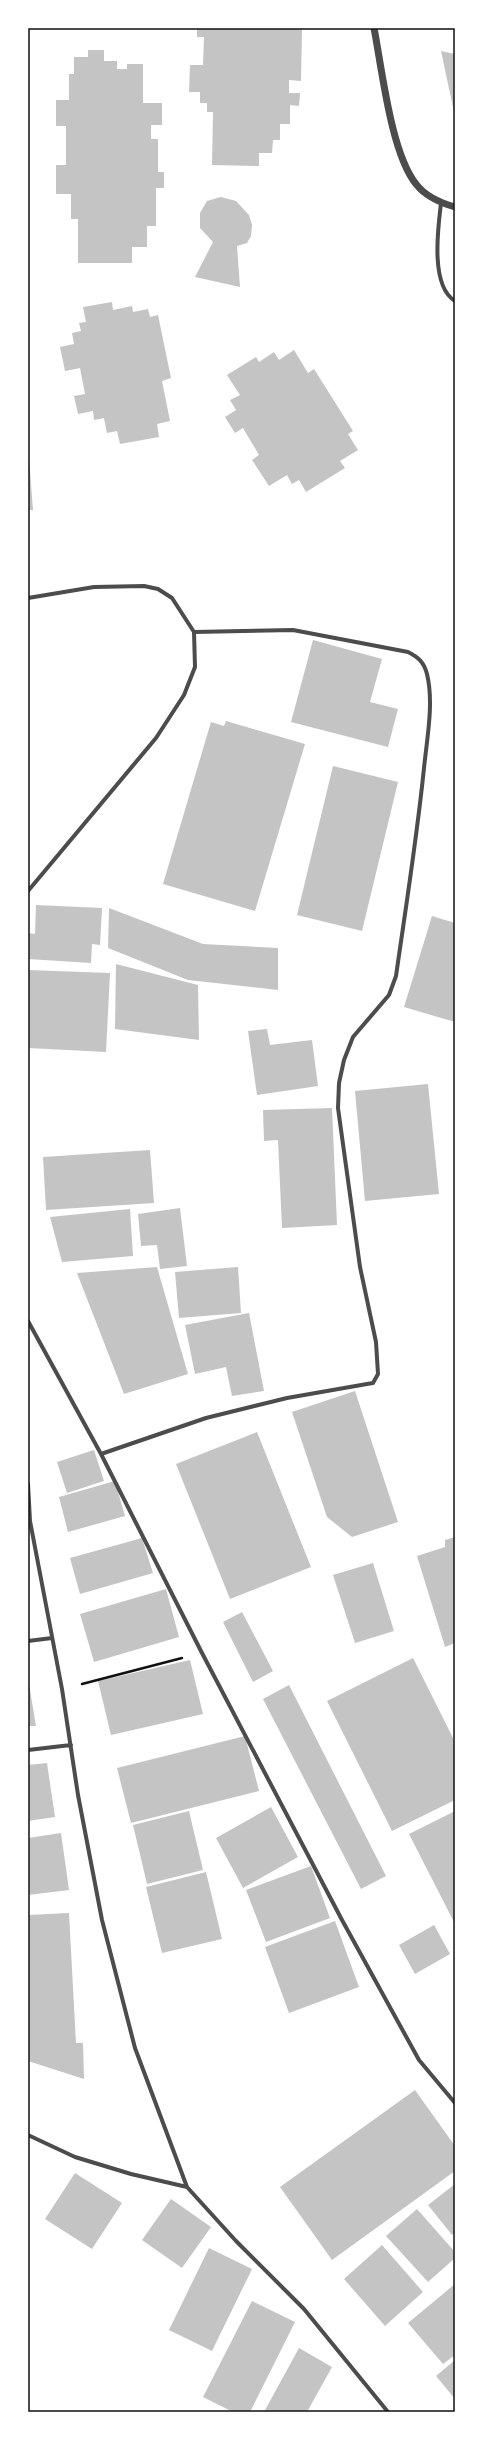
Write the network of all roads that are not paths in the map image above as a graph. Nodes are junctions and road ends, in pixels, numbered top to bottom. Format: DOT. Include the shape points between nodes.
graph roads {
  1 [pos="374,28"];
  2 [pos="441,203"];
  3 [pos="455,206"];
  4 [pos="455,302"];
  5 [pos="28,598"];
  6 [pos="194,632"];
  7 [pos="28,891"];
  8 [pos="28,1321"];
  9 [pos="101,1454"];
  10 [pos="28,1484"];
  11 [pos="52,1638"];
  12 [pos="28,1641"];
  13 [pos="71,1745"];
  14 [pos="28,1750"];
  15 [pos="455,2103"];
  16 [pos="28,2135"];
  17 [pos="187,2187"];
  18 [pos="388,2412"];
  1 -- 2 [label="street" via="398,151 416,184"];
  2 -- 3 [label="street"];
  2 -- 4 [label="street" via="439,271 444,289"];
  5 -- 6 [label="street" via="94,587 144,586 158,589 172,598"];
  6 -- 7 [label="street" via="196,667 184,695 156,738"];
  6 -- 9 [label="street" via="293,630 408,652 418,657 423,664 429,688 417,833 396,976 389,995 353,1037 339,1083 338,1108 360,1267 376,1342 378,1374 373,1383 287,1398 206,1418"];
  8 -- 9 [label="street"];
  9 -- 15 [label="street" via="342,1920 419,2060"];
  10 -- 11 [label="street" via="30,1521"];
  11 -- 12 [label="street"];
  11 -- 13 [label="street"];
  13 -- 14 [label="street"];
  13 -- 17 [label="street" via="102,1920 135,2048"];
  16 -- 17 [label="street" via="75,2158"];
  17 -- 18 [label="street" via="236,2242 304,2309"];
}
